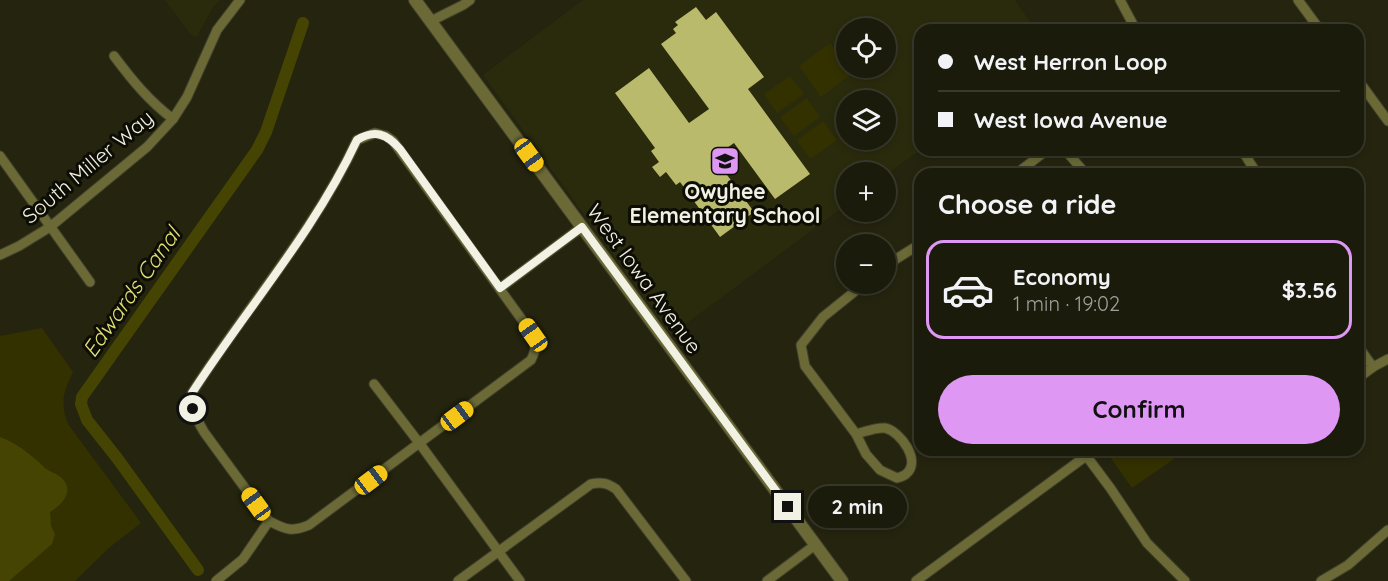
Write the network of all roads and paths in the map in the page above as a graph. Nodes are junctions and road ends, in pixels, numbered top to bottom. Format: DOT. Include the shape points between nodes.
graph roads {
  1 [pos="240,0"];
  2 [pos="415,0"];
  3 [pos="470,0"];
  4 [pos="1119,0"];
  5 [pos="1298,0"];
  6 [pos="430,21"];
  7 [pos="1133,24"];
  8 [pos="1316,24"];
  9 [pos="114,56"];
  10 [pos="1364,87"];
  11 [pos="1384,109"];
  12 [pos="173,119"];
  13 [pos="1388,120"];
  14 [pos="0,156"];
  15 [pos="1039,156"];
  16 [pos="1070,156"];
  17 [pos="1024,168"];
  18 [pos="1081,168"];
  19 [pos="50,227"];
  20 [pos="582,227"];
  21 [pos="914,249"];
  22 [pos="0,255"];
  23 [pos="896,260"];
  24 [pos="90,282"];
  25 [pos="500,288"];
  26 [pos="852,294"];
  27 [pos="1364,354"];
  28 [pos="1388,359"];
  29 [pos="1373,367"];
  30 [pos="1364,374"];
  31 [pos="374,384"];
  32 [pos="856,434"];
  33 [pos="420,444"];
  34 [pos="1080,456"];
  35 [pos="1086,456"];
  36 [pos="269,521"];
  37 [pos="1388,530"];
  38 [pos="815,545"];
  39 [pos="498,551"];
  40 [pos="216,581"];
  41 [pos="458,581"];
  42 [pos="519,581"];
  43 [pos="686,581"];
  44 [pos="767,581"];
  45 [pos="842,581"];
  46 [pos="916,581"];
  47 [pos="1185,581"];
  48 [pos="1321,581"];
  1 -- 12 [label="street, South Miller Way" via="217,30"];
  2 -- 6 [label="street, West Iowa Avenue"];
  3 -- 6 [label="street"];
  4 -- 7 [label="street"];
  5 -- 8 [label="street"];
  6 -- 20 [label="street, West Iowa Avenue"];
  9 -- 12 [label="street" via="138,88"];
  10 -- 11 [label="street"];
  11 -- 13 [label="street"];
  12 -- 19 [label="street, South Miller Way" via="147,147"];
  14 -- 19 [label="street"];
  15 -- 17 [label="street"];
  16 -- 18 [label="street"];
  19 -- 22 [label="street, South Miller Way"];
  19 -- 24 [label="street"];
  20 -- 25 [label="street"];
  20 -- 38 [label="street, West Iowa Avenue"];
  21 -- 23 [label="street"];
  25 -- 33 [label="street" via="533,335 536,346 531,360"];
  25 -- 36 [label="street" via="393,141 375,133 357,140 322,207 192,393 197,421"];
  26 -- 32 [label="street" via="823,317 801,345 806,366"];
  27 -- 29 [label="street"];
  28 -- 29 [label="street"];
  29 -- 30 [label="street"];
  31 -- 33 [label="street"];
  32 -- 32 [label="street" via="884,428 896,435 905,443 911,458 907,474 897,478 880,470"];
  33 -- 36 [label="street" via="309,525 295,530"];
  33 -- 39 [label="street"];
  34 -- 46 [label="street"];
  35 -- 47 [label="street" via="1147,543"];
  36 -- 40 [label="street" via="243,559"];
  37 -- 48 [label="street" via="1348,566"];
  38 -- 44 [label="street"];
  38 -- 45 [label="street, West Iowa Avenue"];
  39 -- 41 [label="street"];
  39 -- 42 [label="street"];
  39 -- 43 [label="street" via="591,484 607,483 616,489"];
}
